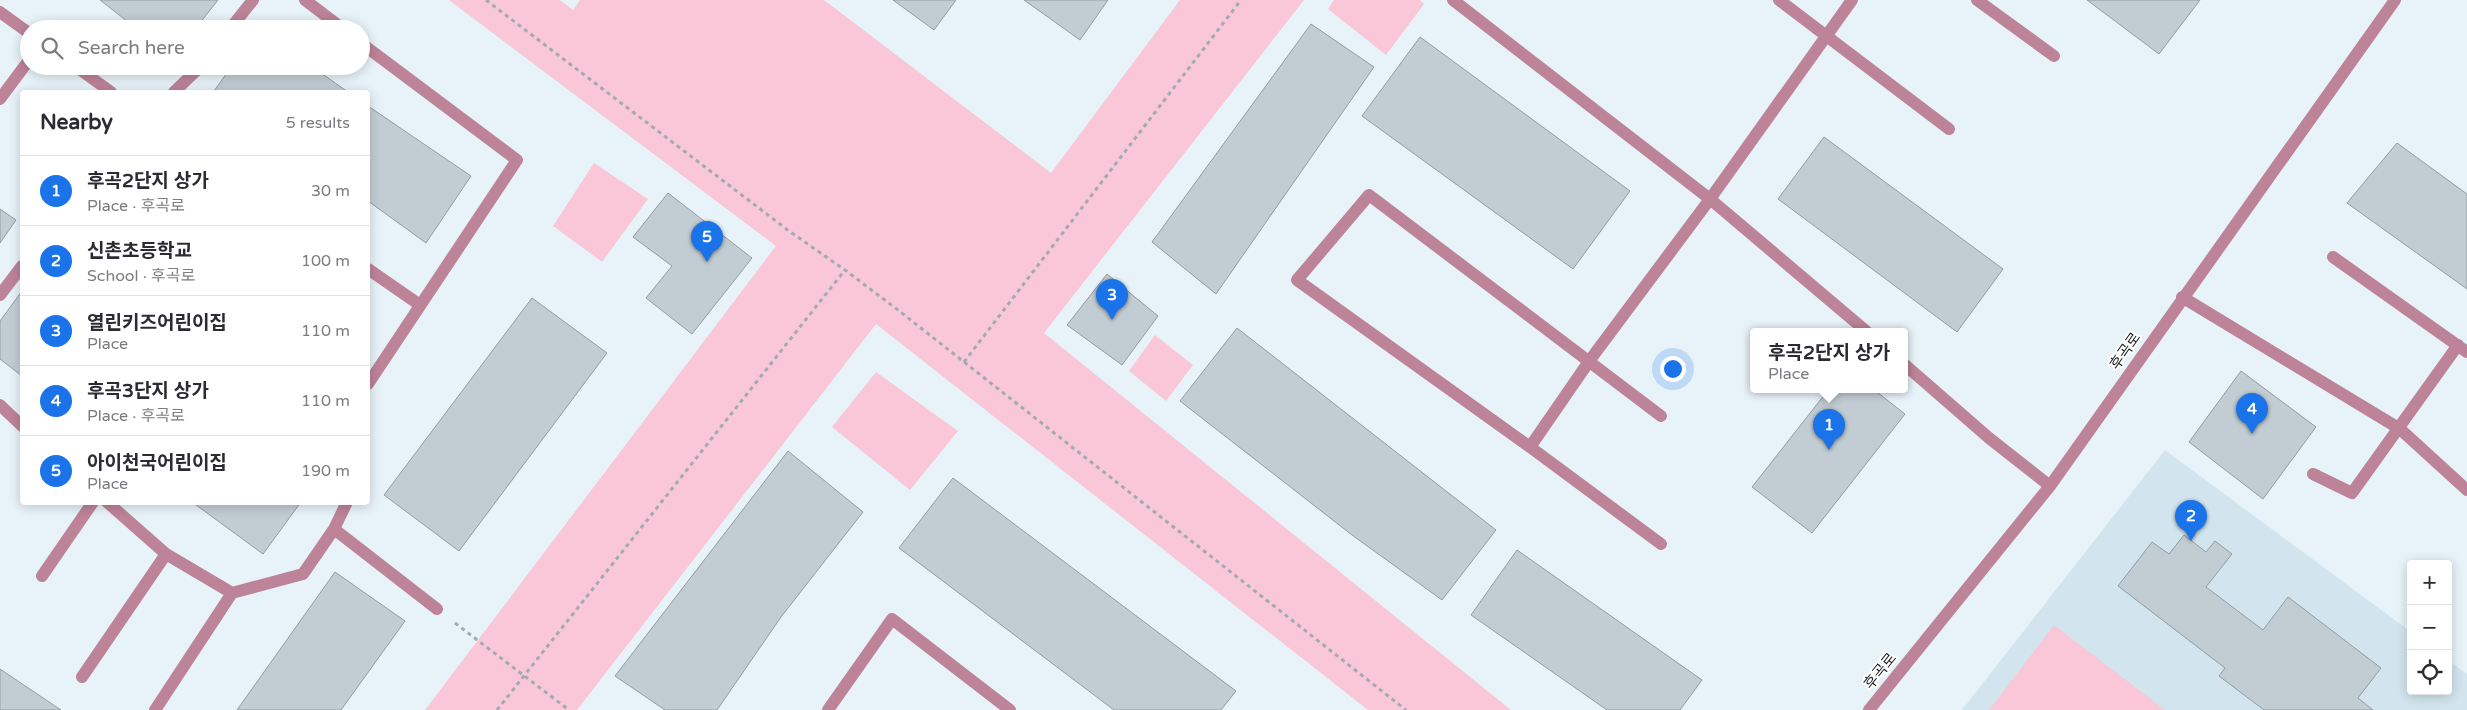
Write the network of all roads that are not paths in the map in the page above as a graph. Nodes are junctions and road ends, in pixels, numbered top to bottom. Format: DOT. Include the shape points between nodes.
graph roads {
  1 [pos="253,0"];
  2 [pos="305,0"];
  3 [pos="1454,0"];
  4 [pos="1779,0"];
  5 [pos="1852,0"];
  6 [pos="1977,0"];
  7 [pos="2394,0"];
  8 [pos="0,12"];
  9 [pos="237,20"];
  10 [pos="331,20"];
  11 [pos="20,26"];
  12 [pos="1826,35"];
  13 [pos="370,50"];
  14 [pos="2054,56"];
  15 [pos="20,72"];
  16 [pos="87,75"];
  17 [pos="192,75"];
  18 [pos="108,90"];
  19 [pos="176,90"];
  20 [pos="0,99"];
  21 [pos="1949,129"];
  22 [pos="1710,199"];
  23 [pos="2333,257"];
  24 [pos="20,269"];
  25 [pos="370,274"];
  26 [pos="0,294"];
  27 [pos="2182,298"];
  28 [pos="420,305"];
  29 [pos="1862,328"];
  30 [pos="2462,348"];
  31 [pos="1590,360"];
  32 [pos="1908,367"];
  33 [pos="370,381"];
  34 [pos="0,405"];
  35 [pos="1661,416"];
  36 [pos="20,424"];
  37 [pos="2400,429"];
  38 [pos="1530,447"];
  39 [pos="2313,474"];
  40 [pos="2050,486"];
  41 [pos="2467,490"];
  42 [pos="91,505"];
  43 [pos="110,505"];
  44 [pos="346,505"];
  45 [pos="334,529"];
  46 [pos="1661,544"];
  47 [pos="166,554"];
  48 [pos="42,576"];
  49 [pos="232,593"];
  50 [pos="437,610"];
  51 [pos="82,677"];
  52 [pos="155,710"];
  53 [pos="828,710"];
  54 [pos="1010,710"];
  55 [pos="1869,710"];
  1 -- 9 [label="street"];
  2 -- 10 [label="street"];
  3 -- 22 [label="street"];
  4 -- 12 [label="street"];
  5 -- 12 [label="street"];
  6 -- 14 [label="street"];
  7 -- 27 [label="street, 후곡로"];
  8 -- 11 [label="street"];
  12 -- 21 [label="street"];
  12 -- 22 [label="street"];
  13 -- 28 [label="street" via="517,160"];
  15 -- 20 [label="street"];
  16 -- 18 [label="street"];
  17 -- 19 [label="street"];
  22 -- 29 [label="street"];
  22 -- 31 [label="street"];
  23 -- 30 [label="street"];
  24 -- 26 [label="street"];
  25 -- 28 [label="street"];
  27 -- 37 [label="street"];
  27 -- 40 [label="street, 후곡로"];
  28 -- 33 [label="street"];
  30 -- 37 [label="street"];
  31 -- 35 [label="street"];
  31 -- 38 [label="street"];
  31 -- 38 [label="street" via="1369,195 1297,280"];
  32 -- 40 [label="street"];
  34 -- 36 [label="street"];
  37 -- 39 [label="street" via="2352,494"];
  37 -- 41 [label="street"];
  38 -- 46 [label="street"];
  40 -- 55 [label="street, 후곡로"];
  42 -- 48 [label="street"];
  43 -- 47 [label="street"];
  44 -- 45 [label="street"];
  45 -- 49 [label="street" via="303,574"];
  45 -- 50 [label="street"];
  47 -- 49 [label="street"];
  47 -- 51 [label="street"];
  49 -- 52 [label="street"];
  53 -- 54 [label="street" via="892,619"];
}
